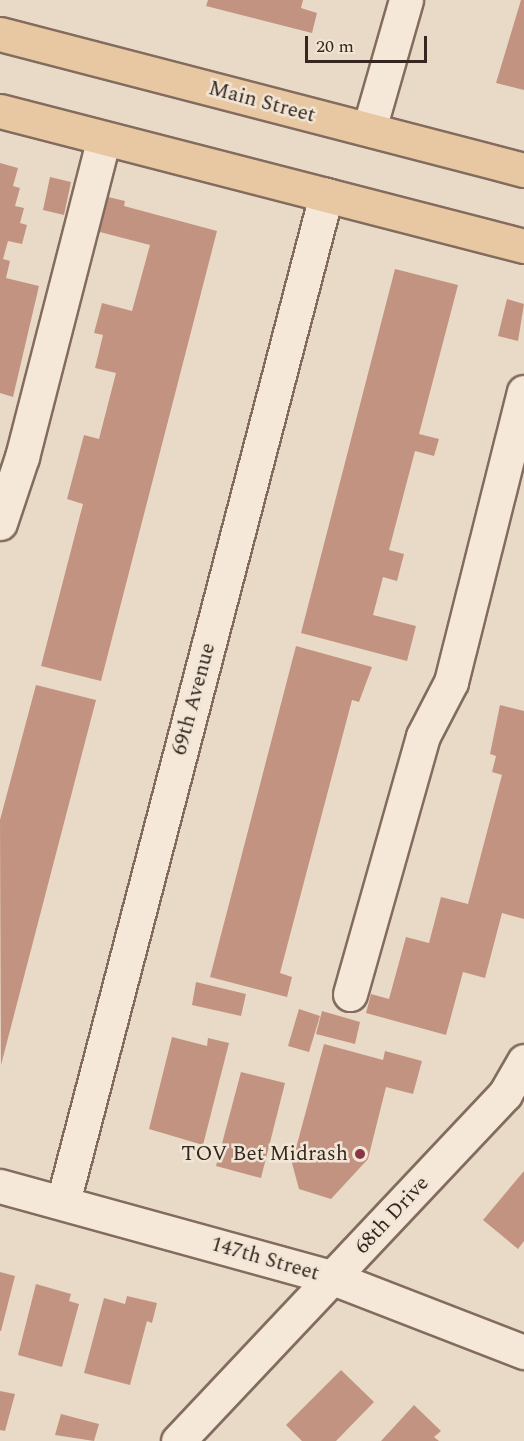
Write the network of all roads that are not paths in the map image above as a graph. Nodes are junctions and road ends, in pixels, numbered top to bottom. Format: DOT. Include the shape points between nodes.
graph roads {
  1 [pos="406,0"];
  2 [pos="0,34"];
  3 [pos="0,111"];
  4 [pos="369,129"];
  5 [pos="104,138"];
  6 [pos="524,170"];
  7 [pos="326,195"];
  8 [pos="524,246"];
  9 [pos="524,392"];
  10 [pos="0,524"];
  11 [pos="350,994"];
  12 [pos="524,1061"];
  13 [pos="0,1186"];
  14 [pos="63,1202"];
  15 [pos="333,1278"];
  16 [pos="524,1352"];
  17 [pos="178,1441"];
  1 -- 4 [label="street"];
  2 -- 4 [label="main road, Main Street"];
  3 -- 5 [label="main road"];
  4 -- 6 [label="main road, Main Street"];
  5 -- 7 [label="main road"];
  5 -- 10 [label="street" via="22,458"];
  7 -- 8 [label="main road"];
  7 -- 14 [label="street, 69th Avenue"];
  9 -- 11 [label="street" via="451,682 423,736"];
  12 -- 15 [label="street, 68th Drive" via="505,1094"];
  13 -- 14 [label="street, 147th Street"];
  14 -- 15 [label="street, 147th Street"];
  15 -- 16 [label="street, 147th Street"];
  15 -- 17 [label="street, 68th Drive"];
}
